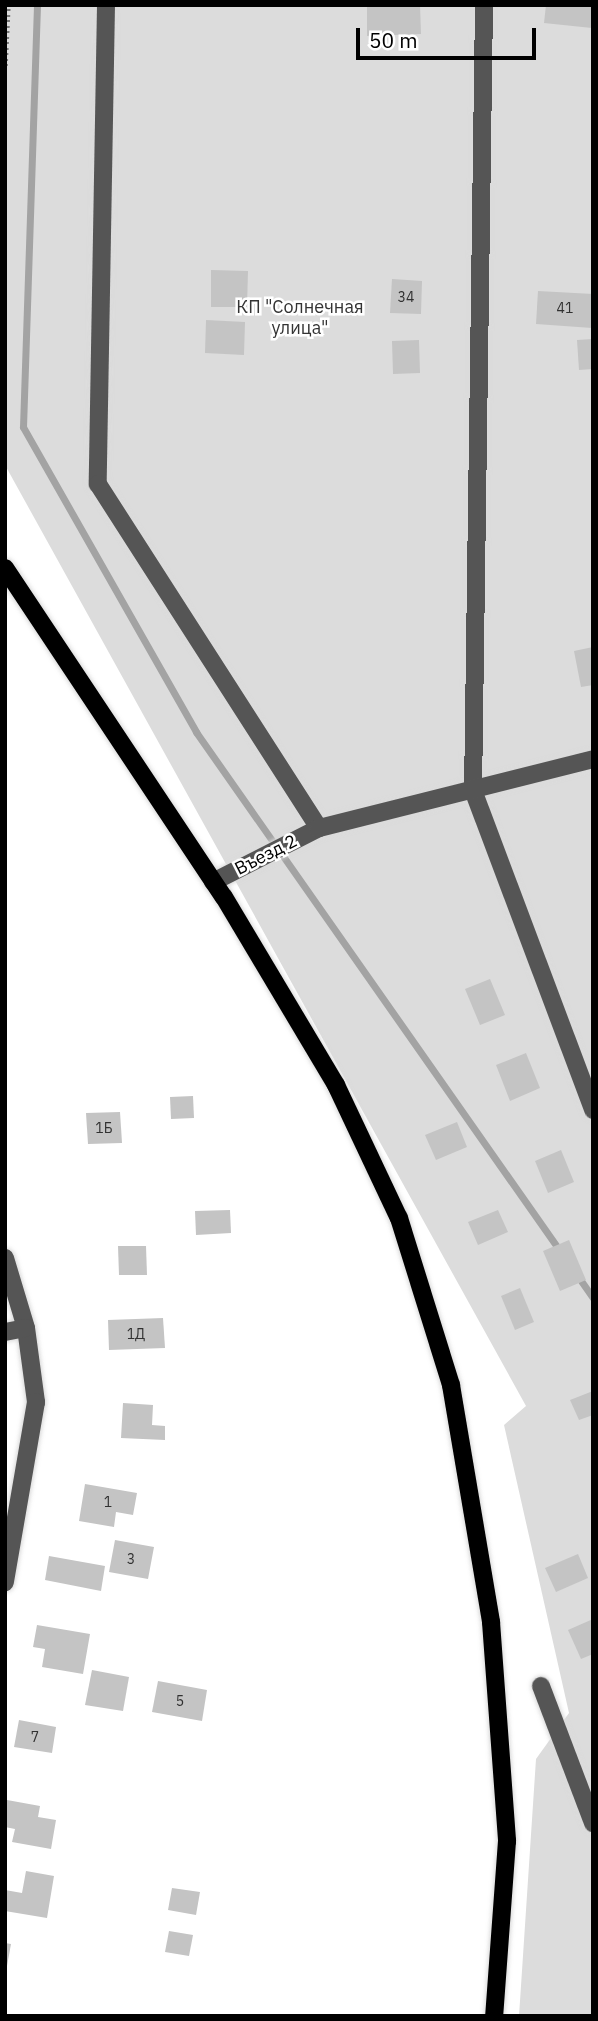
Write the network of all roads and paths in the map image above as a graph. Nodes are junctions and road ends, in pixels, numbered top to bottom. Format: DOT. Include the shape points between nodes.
graph roads {
  1 [pos="8,5"];
  2 [pos="106,5"];
  3 [pos="484,5"];
  4 [pos="5,66"];
  5 [pos="7,577"];
  6 [pos="593,759"];
  7 [pos="473,790"];
  8 [pos="319,828"];
  9 [pos="213,882"];
  10 [pos="593,1110"];
  11 [pos="5,1258"];
  12 [pos="26,1328"];
  13 [pos="5,1332"];
  14 [pos="5,1583"];
  15 [pos="541,1686"];
  16 [pos="593,1823"];
  17 [pos="494,2016"];
  1 -- 4 [label="path"];
  2 -- 8 [label="street" via="98,484"];
  3 -- 7 [label="street"];
  5 -- 9 [label="main road"];
  6 -- 7 [label="street, Въезд 2"];
  7 -- 8 [label="street, Въезд 2"];
  7 -- 10 [label="street"];
  8 -- 9 [label="street, Въезд 2"];
  9 -- 17 [label="main road" via="336,1085 399,1218 451,1385 491,1622 507,1841"];
  11 -- 12 [label="street"];
  12 -- 13 [label="street"];
  12 -- 14 [label="street" via="36,1402"];
  15 -- 16 [label="street"];
}
